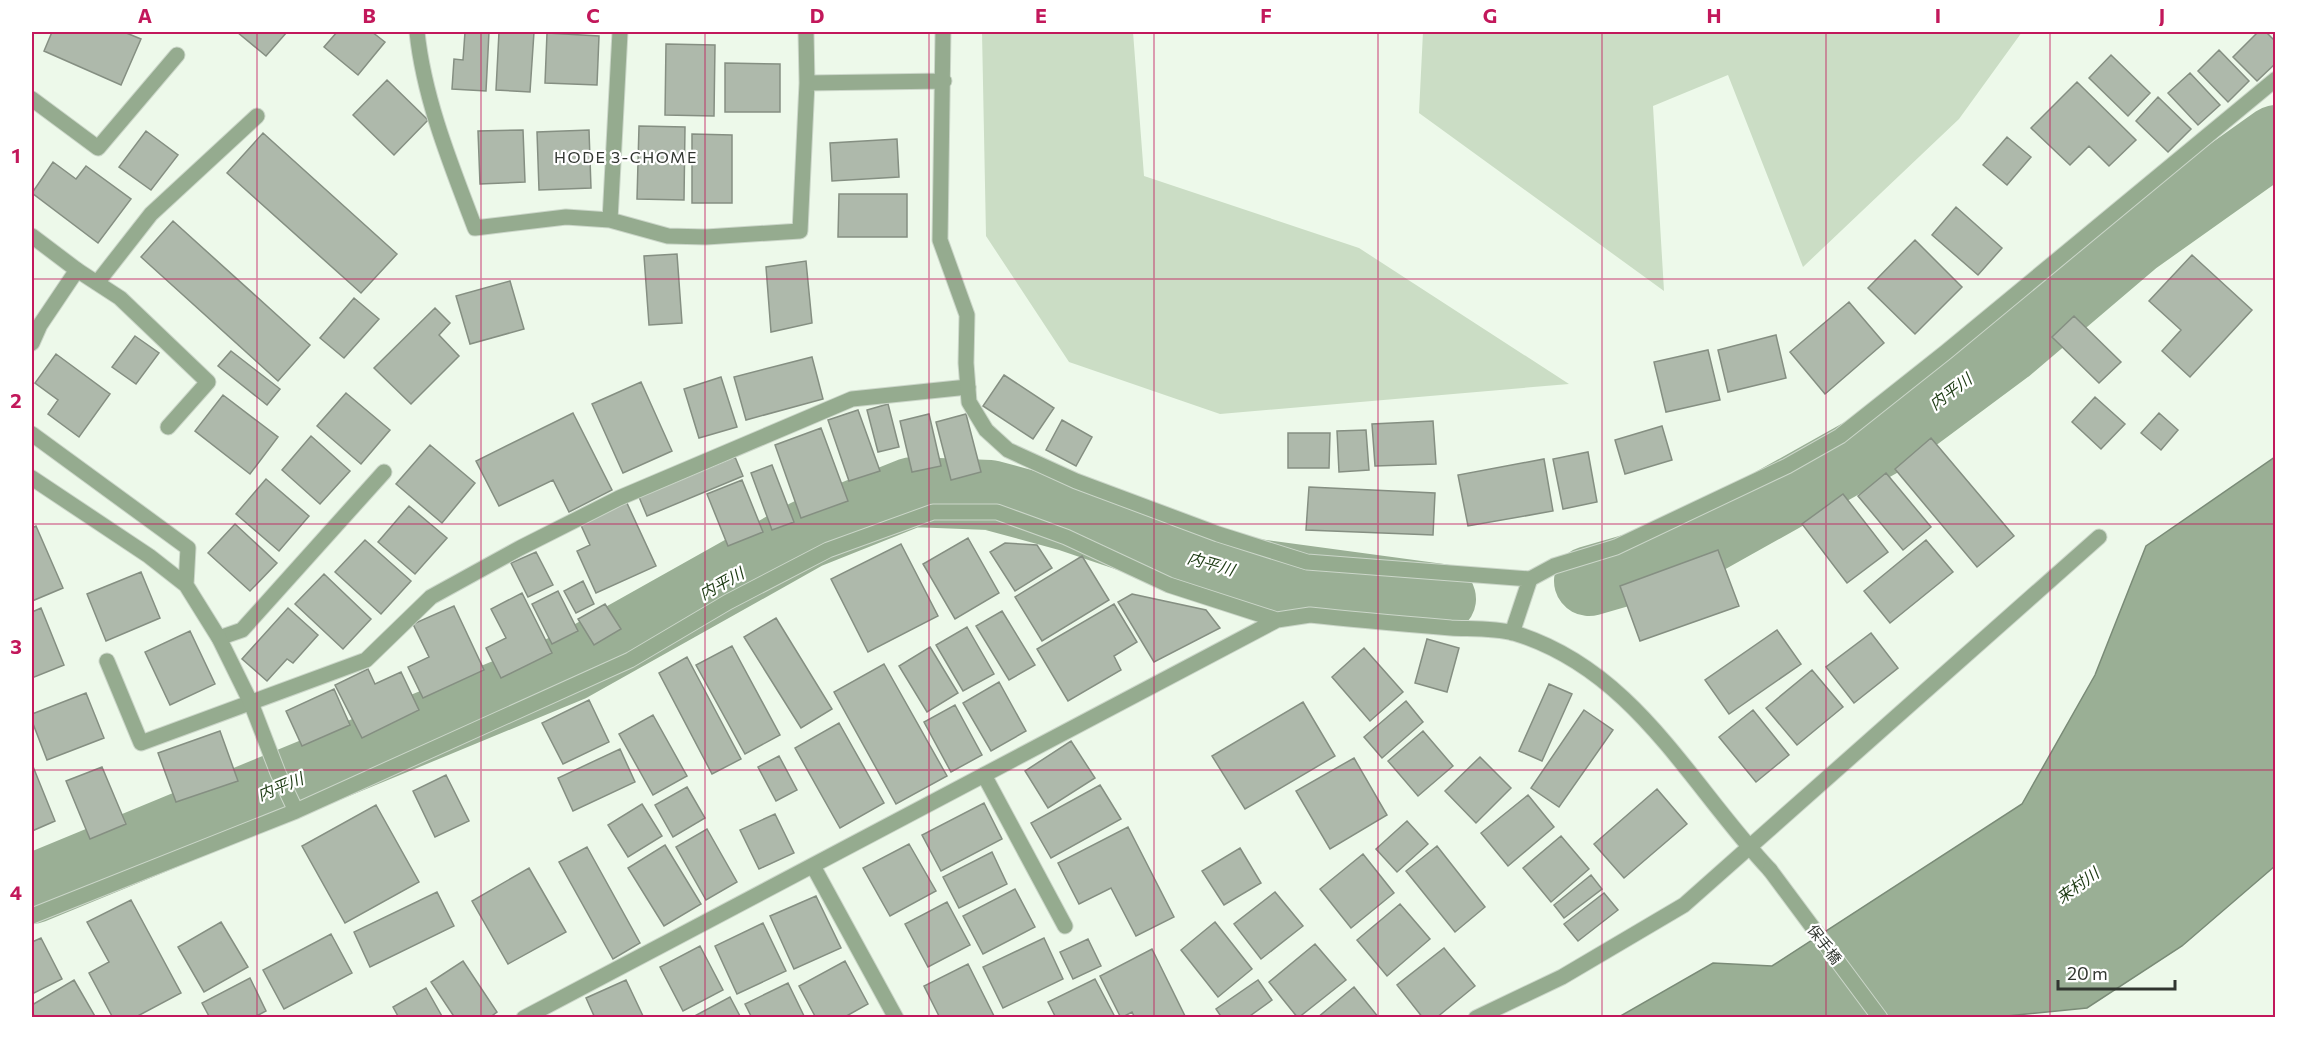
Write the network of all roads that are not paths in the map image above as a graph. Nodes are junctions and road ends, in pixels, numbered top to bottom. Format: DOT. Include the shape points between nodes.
graph roads {
  1 [pos="417,32"];
  2 [pos="620,32"];
  3 [pos="806,32"];
  4 [pos="943,32"];
  5 [pos="177,54"];
  6 [pos="2276,79"];
  7 [pos="944,81"];
  8 [pos="807,83"];
  9 [pos="32,99"];
  10 [pos="257,116"];
  11 [pos="610,220"];
  12 [pos="32,236"];
  13 [pos="77,270"];
  14 [pos="97,283"];
  15 [pos="32,343"];
  16 [pos="968,387"];
  17 [pos="168,427"];
  18 [pos="32,434"];
  19 [pos="384,472"];
  20 [pos="32,478"];
  21 [pos="2099,537"];
  22 [pos="1530,579"];
  23 [pos="186,585"];
  24 [pos="1277,620"];
  25 [pos="1512,633"];
  26 [pos="219,638"];
  27 [pos="107,661"];
  28 [pos="251,703"];
  29 [pos="984,775"];
  30 [pos="296,811"];
  31 [pos="1748,847"];
  32 [pos="813,866"];
  33 [pos="32,916"];
  34 [pos="1065,926"];
  35 [pos="524,1017"];
  36 [pos="896,1017"];
  37 [pos="1476,1017"];
  38 [pos="1880,1017"];
  1 -- 11 [label="street" via="426,83 475,228 566,217"];
  2 -- 11 [label="street"];
  3 -- 8 [label="street"];
  4 -- 7 [label="street"];
  5 -- 9 [label="street" via="98,148"];
  6 -- 22 [label="street" via="1840,436 1787,466 1616,547 1554,566"];
  7 -- 8 [label="street"];
  7 -- 16 [label="street" via="940,240 967,315"];
  8 -- 11 [label="street" via="800,231 668,236"];
  10 -- 14 [label="street" via="151,214"];
  12 -- 13 [label="street"];
  13 -- 14 [label="street"];
  13 -- 15 [label="street"];
  14 -- 17 [label="street" via="120,298 208,381"];
  16 -- 22 [label="street" via="969,402 986,430 1008,450 1076,481 1218,534 1308,562"];
  16 -- 28 [label="street" via="852,399 619,498 431,597 366,660"];
  18 -- 23 [label="street" via="188,548"];
  19 -- 26 [label="street" via="242,630"];
  20 -- 23 [label="street"];
  21 -- 31 [label="street"];
  22 -- 25 [label="street"];
  23 -- 26 [label="street"];
  24 -- 25 [label="street, 保手橋" via="1310,615"];
  24 -- 29 [label="street"];
  24 -- 30 [label="street" via="1169,585 1066,537 997,512 933,512 828,550 728,602 630,660"];
  25 -- 31 [label="street, 保手橋" via="1587,668 1615,689 1652,726"];
  26 -- 28 [label="street"];
  27 -- 28 [label="street" via="141,743"];
  28 -- 30 [label="street"];
  29 -- 32 [label="street"];
  29 -- 34 [label="street"];
  30 -- 33 [label="street"];
  31 -- 37 [label="street" via="1684,905 1562,977"];
  31 -- 38 [label="street, 保手橋" via="1770,870"];
  32 -- 35 [label="street"];
  32 -- 36 [label="street"];
}
